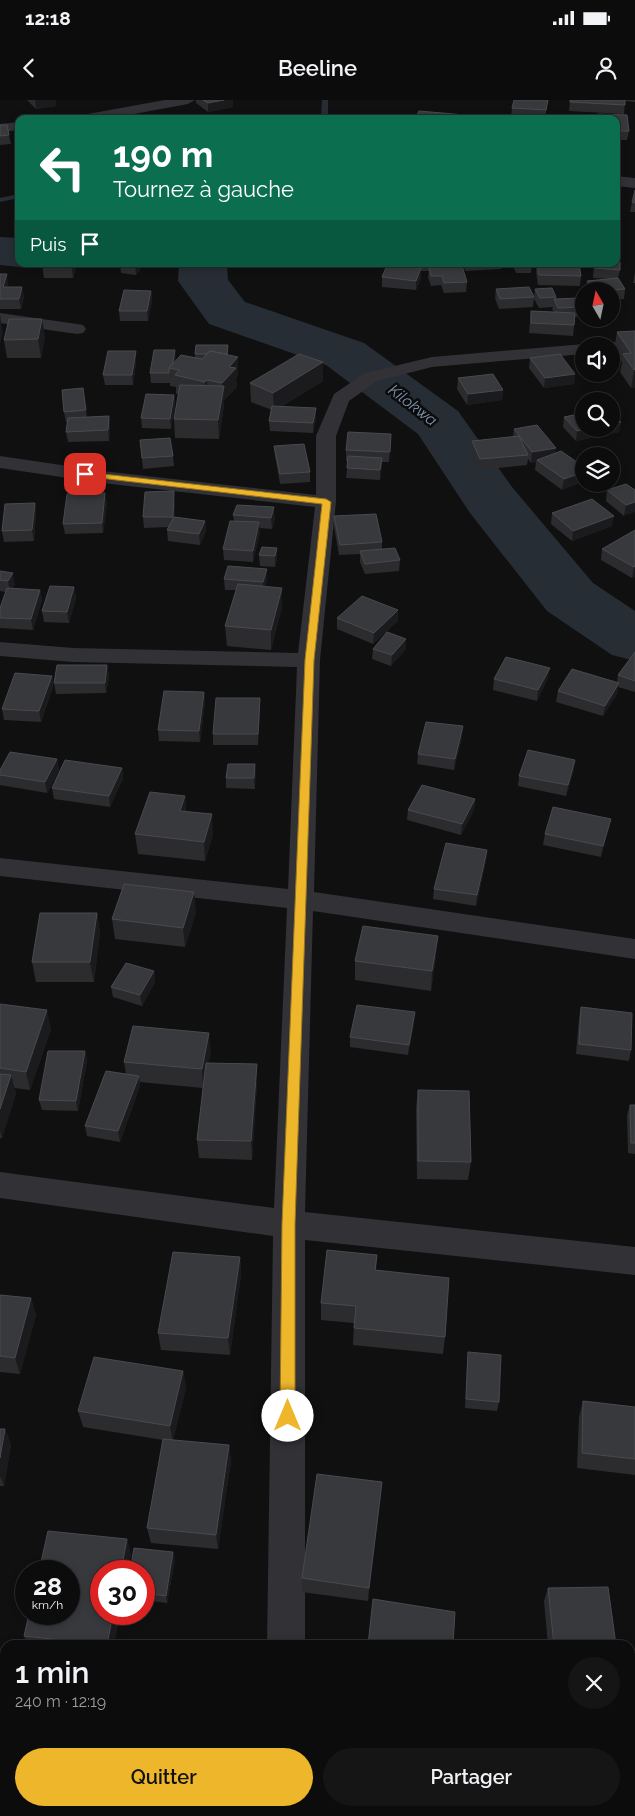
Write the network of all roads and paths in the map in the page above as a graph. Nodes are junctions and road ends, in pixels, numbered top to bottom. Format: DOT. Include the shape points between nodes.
graph roads {
  1 [pos="188,100"];
  2 [pos="116,115"];
  3 [pos="15,126"];
  4 [pos="0,128"];
  5 [pos="620,181"];
  6 [pos="635,183"];
  7 [pos="0,318"];
  8 [pos="77,329"];
  9 [pos="635,345"];
  10 [pos="620,346"];
  11 [pos="575,350"];
  12 [pos="0,462"];
  13 [pos="326,502"];
  14 [pos="0,649"];
  15 [pos="309,660"];
  16 [pos="0,867"];
  17 [pos="302,900"];
  18 [pos="635,949"];
  19 [pos="0,1185"];
  20 [pos="288,1224"];
  21 [pos="635,1261"];
  22 [pos="286,1640"];
  1 -- 2 [label="street"];
  3 -- 4 [label="street"];
  5 -- 6 [label="street"];
  7 -- 8 [label="street"];
  9 -- 10 [label="street"];
  11 -- 13 [label="street" via="432,362 375,376 341,398 326,436"];
  12 -- 13 [label="street"];
  13 -- 15 [label="street"];
  14 -- 15 [label="street" via="73,655"];
  15 -- 17 [label="street"];
  16 -- 17 [label="street"];
  17 -- 18 [label="street"];
  17 -- 20 [label="street"];
  19 -- 20 [label="street"];
  20 -- 21 [label="street"];
  20 -- 22 [label="street"];
}
